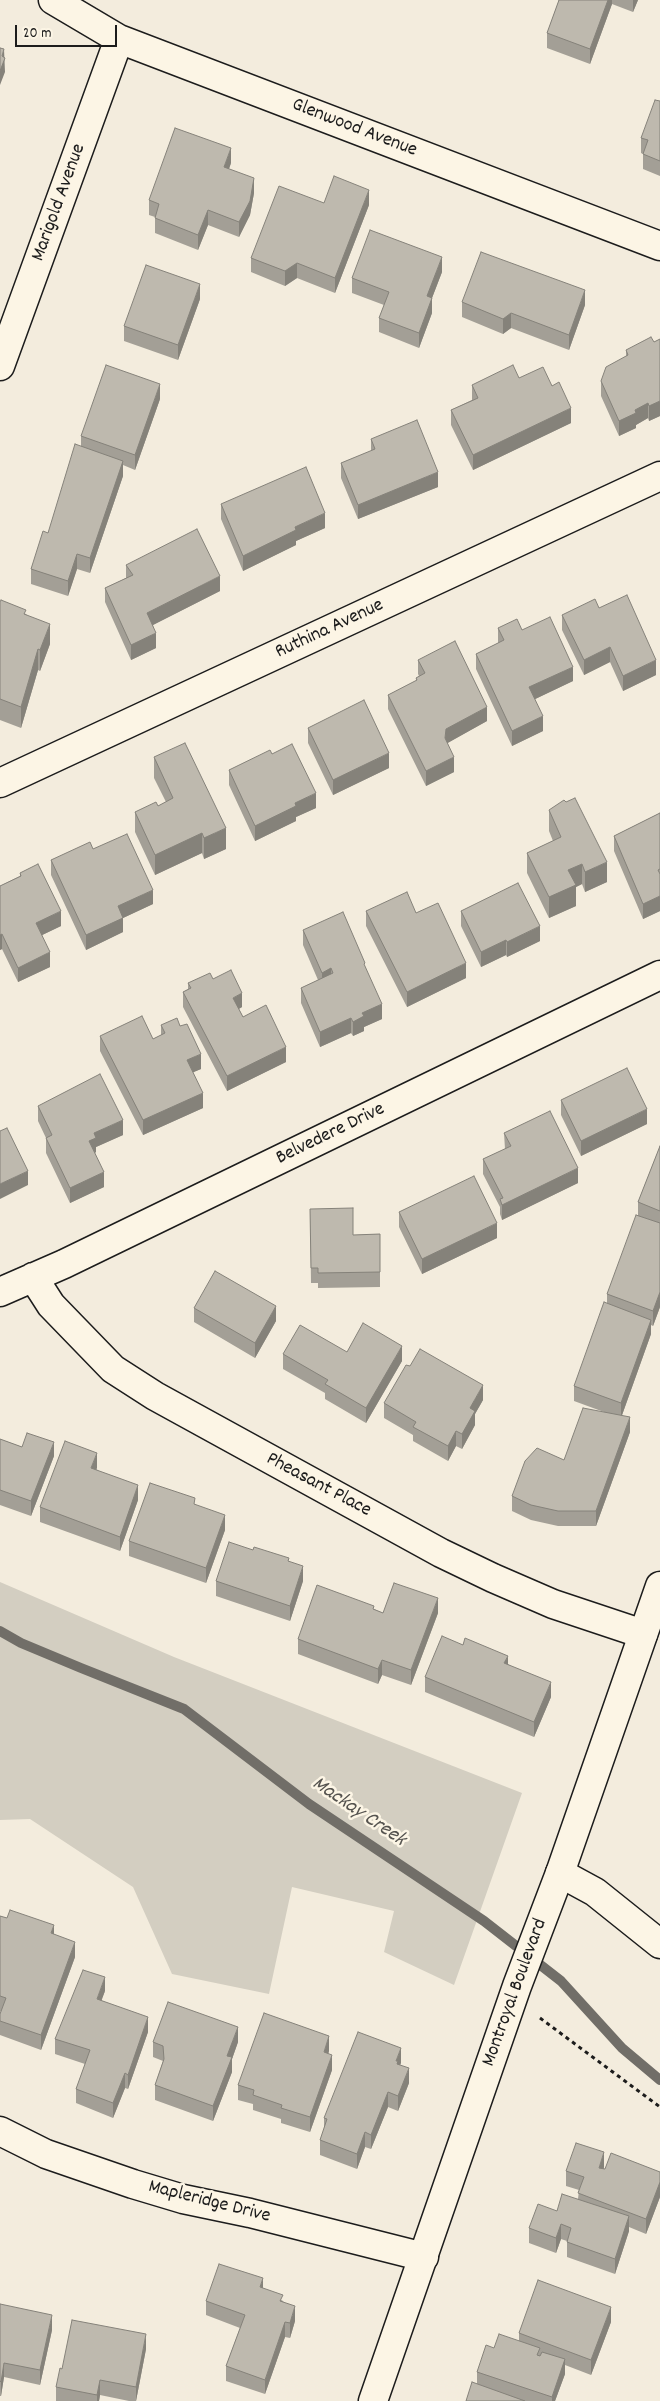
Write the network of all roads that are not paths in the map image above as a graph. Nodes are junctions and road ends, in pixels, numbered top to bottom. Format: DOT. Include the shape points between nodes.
graph roads {
  1 [pos="53,0"];
  2 [pos="119,39"];
  3 [pos="660,246"];
  4 [pos="0,366"];
  5 [pos="660,476"];
  6 [pos="0,783"];
  7 [pos="660,975"];
  8 [pos="33,1277"];
  9 [pos="0,1292"];
  10 [pos="660,1586"];
  11 [pos="643,1634"];
  12 [pos="560,1872"];
  13 [pos="660,1944"];
  14 [pos="0,2131"];
  15 [pos="424,2257"];
  16 [pos="373,2401"];
  1 -- 2 [label="street, Glenwood Avenue"];
  2 -- 3 [label="street, Glenwood Avenue"];
  2 -- 4 [label="street, Marigold Avenue"];
  5 -- 6 [label="street, Ruthina Avenue"];
  7 -- 8 [label="street, Belvedere Drive"];
  8 -- 9 [label="street, Belvedere Drive"];
  8 -- 11 [label="street, Pheasant Place" via="57,1312 113,1370 171,1405 441,1553 553,1604"];
  10 -- 11 [label="street, Montroyal Boulevard"];
  11 -- 12 [label="street, Montroyal Boulevard"];
  12 -- 13 [label="street" via="594,1892"];
  12 -- 15 [label="street, Montroyal Boulevard"];
  14 -- 15 [label="street, Mapleridge Drive" via="46,2154 183,2199"];
  15 -- 16 [label="street, Montroyal Boulevard"];
}
